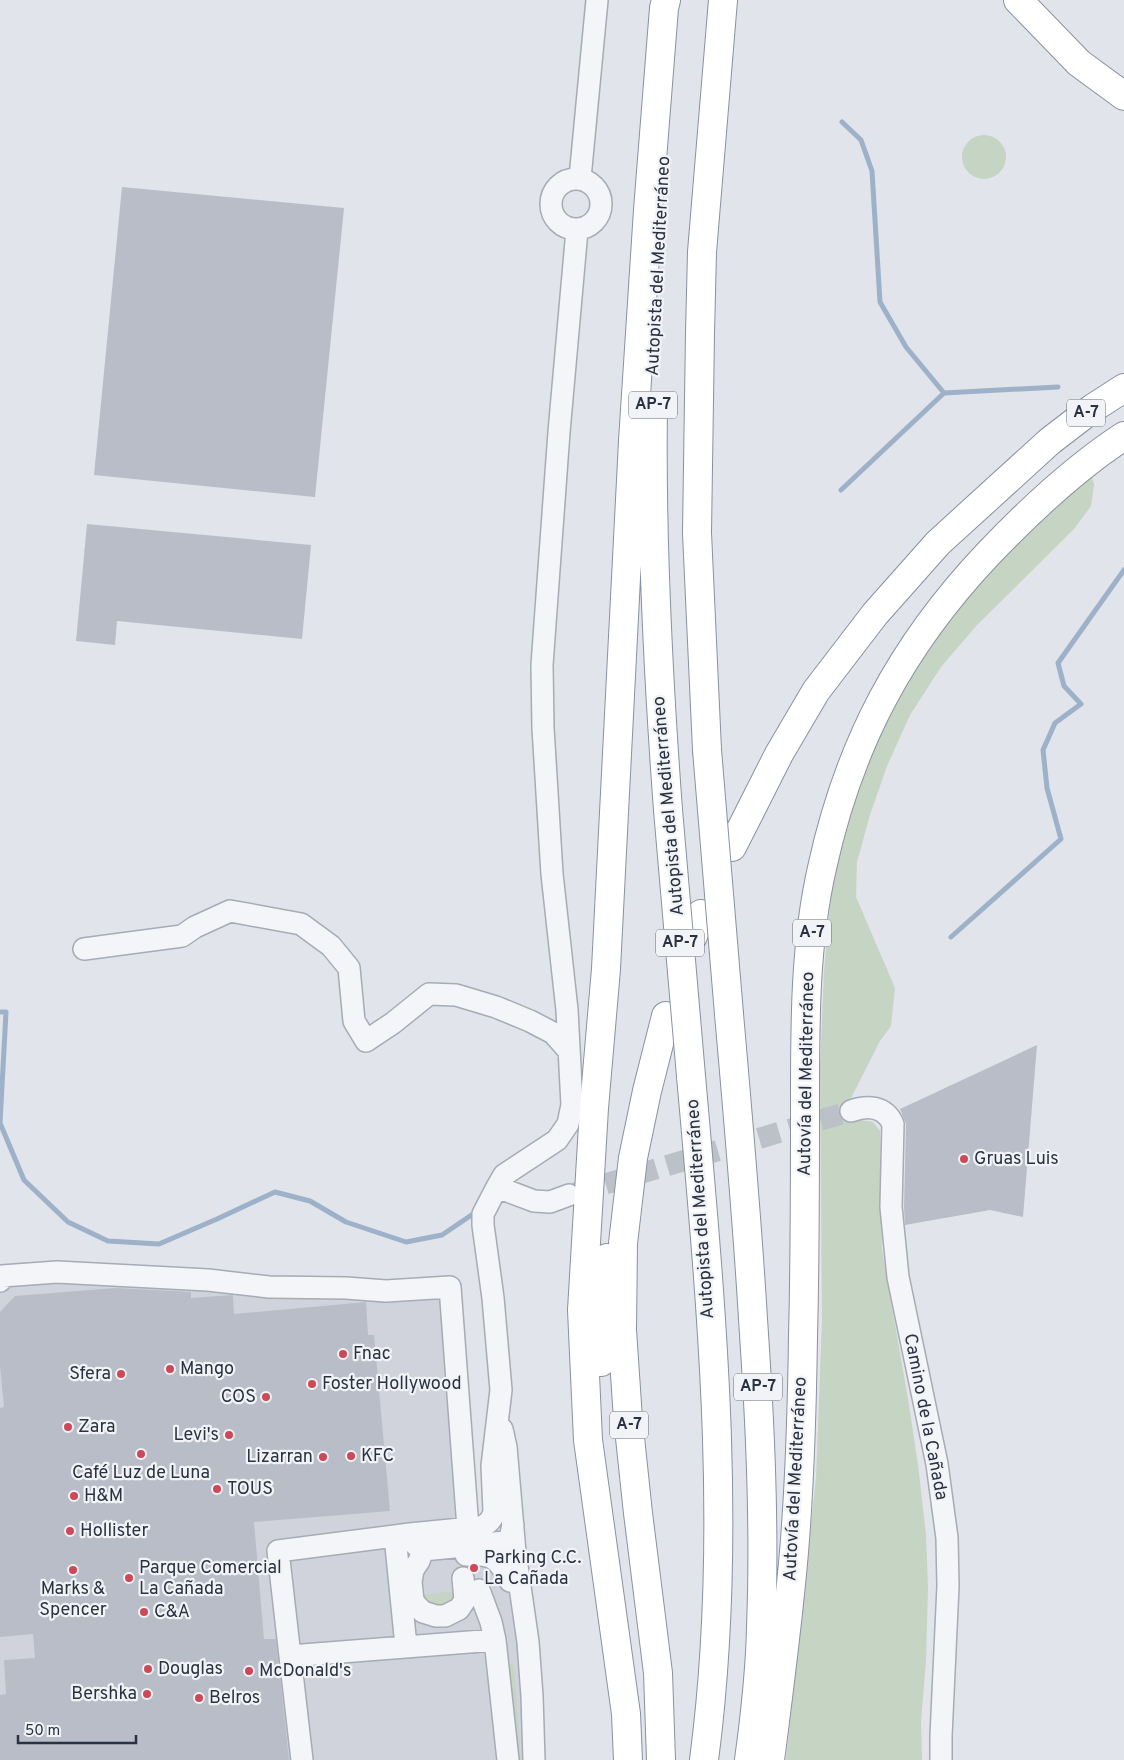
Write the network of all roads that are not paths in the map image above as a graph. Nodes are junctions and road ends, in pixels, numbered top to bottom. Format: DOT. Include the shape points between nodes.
graph roads {
  1 [pos="597,0"];
  2 [pos="666,0"];
  3 [pos="677,0"];
  4 [pos="723,0"];
  5 [pos="1018,0"];
  6 [pos="1124,96"];
  7 [pos="580,178"];
  8 [pos="577,230"];
  9 [pos="1124,388"];
  10 [pos="1124,436"];
  11 [pos="732,847"];
  12 [pos="84,948"];
  13 [pos="666,1016"];
  14 [pos="570,1051"];
  15 [pos="647,1090"];
  16 [pos="850,1111"];
  17 [pos="498,1187"];
  18 [pos="570,1195"];
  19 [pos="0,1280"];
  20 [pos="501,1390"];
  21 [pos="497,1423"];
  22 [pos="468,1528"];
  23 [pos="510,1534"];
  24 [pos="412,1545"];
  25 [pos="451,1551"];
  26 [pos="510,1581"];
  27 [pos="473,1582"];
  28 [pos="400,1596"];
  29 [pos="523,1602"];
  30 [pos="495,1640"];
  31 [pos="528,1642"];
  32 [pos="406,1646"];
  33 [pos="290,1656"];
  34 [pos="302,1760"];
  35 [pos="508,1760"];
  36 [pos="534,1760"];
  37 [pos="628,1760"];
  38 [pos="636,1760"];
  39 [pos="661,1760"];
  40 [pos="704,1760"];
  41 [pos="749,1760"];
  42 [pos="770,1760"];
  43 [pos="942,1760"];
  1 -- 7 [label="street"];
  2 -- 37 [label="highway" via="643,287 606,969 582,1310 588,1440 626,1714"];
  3 -- 40 [label="highway, Autopista del Mediterráneo / AP-7, bridge" via="654,340 652,456 659,690 715,1400 719,1510 717,1615"];
  4 -- 41 [label="highway, AP-7, bridge" via="702,252 697,533 707,750 746,1206 758,1394 761,1629"];
  5 -- 6 [label="highway" via="1079,64"];
  7 -- 8 [label="street" via="593,184 600,193 602,204 600,216 592,225"];
  7 -- 8 [label="street" via="566,180 555,188 551,198 552,214 558,223"];
  8 -- 14 [label="street" via="542,665 552,874"];
  9 -- 11 [label="highway, A-7" via="1050,441 938,544 875,614 816,691 779,754"];
  10 -- 42 [label="highway, Autovía del Mediterráneo / A-7" via="1034,508 956,588 926,628 894,676 868,726 849,772 821,870 811,937 805,1051 804,1329 799,1478 787,1620"];
  12 -- 14 [label="street" via="182,936 230,911 301,924 331,946 349,968 354,1021 366,1041 429,994 456,995 530,1021 553,1033"];
  13 -- 15 [label="highway, A-7"];
  14 -- 17 [label="street" via="572,1105 568,1124 557,1140 504,1175"];
  15 -- 38 [label="highway" via="625,1132 619,1163 610,1220 601,1360 604,1431 626,1603"];
  15 -- 39 [label="highway, A-7" via="633,1158 623,1243 622,1330 628,1419 658,1673"];
  16 -- 43 [label="street, Camino de la Cañada" via="866,1107 877,1109 886,1114 893,1124 891,1207 898,1277 937,1464 947,1538"];
  17 -- 18 [label="street" via="534,1201 550,1202"];
  17 -- 20 [label="street" via="483,1214 483,1225"];
  19 -- 22 [label="street" via="2,1276 57,1272 208,1280 269,1287 386,1291 450,1287"];
  20 -- 21 [label="street"];
  20 -- 29 [label="street" via="511,1409 513,1428 528,1591"];
  21 -- 22 [label="street" via="492,1466 494,1514 485,1525"];
  21 -- 23 [label="street" via="506,1447"];
  22 -- 23 [label="street" via="477,1532"];
  22 -- 24 [label="street"];
  23 -- 25 [label="street"];
  23 -- 26 [label="street"];
  23 -- 29 [label="street"];
  24 -- 25 [label="street" via="426,1558"];
  24 -- 27 [label="street" via="413,1600 420,1610 430,1615 445,1616 459,1609"];
  24 -- 28 [label="street"];
  24 -- 33 [label="street" via="278,1551"];
  25 -- 26 [label="street" via="492,1557 503,1567"];
  26 -- 31 [label="street"];
  27 -- 28 [label="street" via="479,1602 462,1624 449,1628 436,1629 412,1620"];
  27 -- 30 [label="street" via="491,1622"];
  28 -- 32 [label="street"];
  29 -- 31 [label="street"];
  30 -- 32 [label="street"];
  30 -- 35 [label="street"];
  31 -- 36 [label="street"];
  32 -- 33 [label="street"];
  33 -- 34 [label="street"];
}
